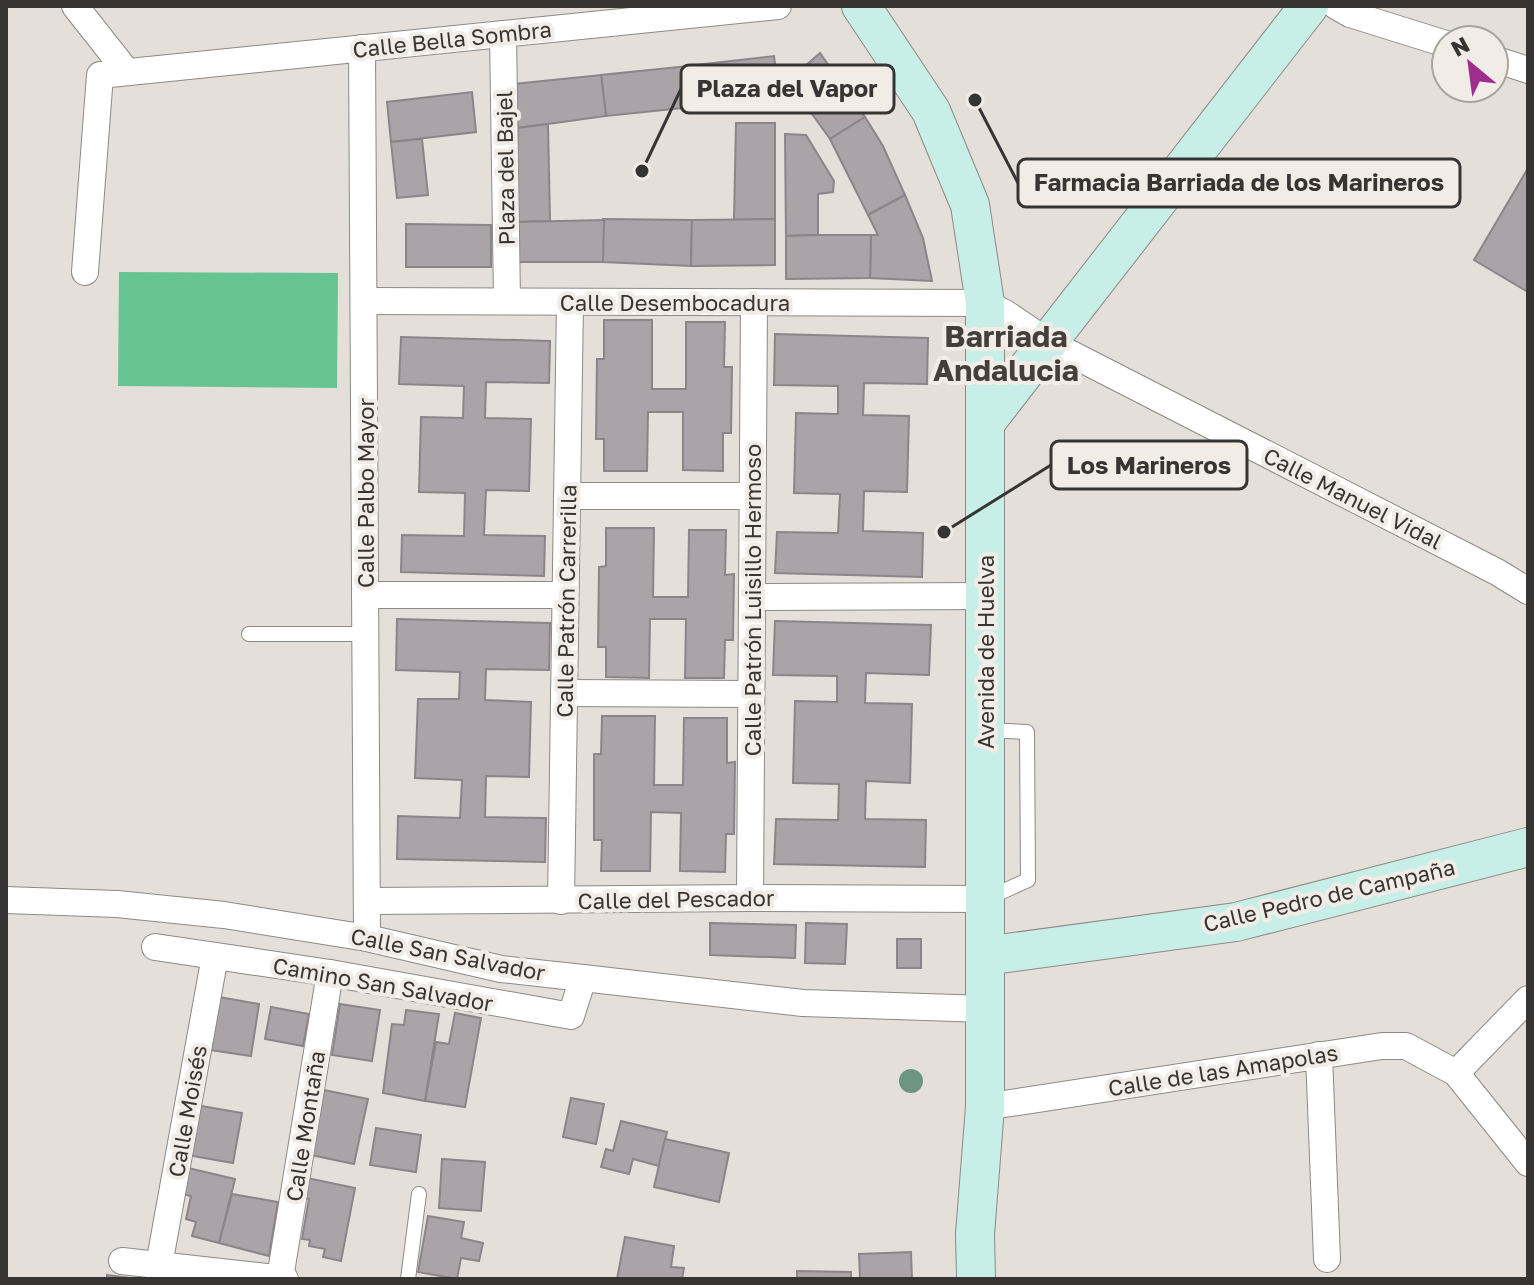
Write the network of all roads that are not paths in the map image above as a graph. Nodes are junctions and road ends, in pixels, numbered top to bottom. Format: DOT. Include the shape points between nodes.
graph roads {
  1 [pos="75,6"];
  2 [pos="778,6"];
  3 [pos="861,6"];
  4 [pos="1309,6"];
  5 [pos="1336,6"];
  6 [pos="503,34"];
  7 [pos="1430,39"];
  8 [pos="362,48"];
  9 [pos="127,72"];
  10 [pos="85,272"];
  11 [pos="364,301"];
  12 [pos="507,301"];
  13 [pos="570,302"];
  14 [pos="754,302"];
  15 [pos="985,303"];
  16 [pos="1048,342"];
  17 [pos="986,422"];
  18 [pos="567,496"];
  19 [pos="752,496"];
  20 [pos="1528,591"];
  21 [pos="365,595"];
  22 [pos="565,595"];
  23 [pos="986,596"];
  24 [pos="752,597"];
  25 [pos="249,634"];
  26 [pos="365,634"];
  27 [pos="564,693"];
  28 [pos="751,694"];
  29 [pos="1528,847"];
  30 [pos="750,898"];
  31 [pos="985,899"];
  32 [pos="6,900"];
  33 [pos="367,901"];
  34 [pos="561,901"];
  35 [pos="367,938"];
  36 [pos="155,947"];
  37 [pos="215,956"];
  38 [pos="985,956"];
  39 [pos="330,973"];
  40 [pos="583,978"];
  41 [pos="1528,999"];
  42 [pos="986,1009"];
  43 [pos="1319,1055"];
  44 [pos="1456,1073"];
  45 [pos="985,1107"];
  46 [pos="1528,1163"];
  47 [pos="419,1194"];
  48 [pos="1327,1259"];
  49 [pos="122,1261"];
  50 [pos="159,1265"];
  51 [pos="282,1279"];
  52 [pos="408,1279"];
  53 [pos="976,1279"];
  1 -- 9 [label="street"];
  2 -- 6 [label="street, Calle Bella Sombra"];
  3 -- 15 [label="street, Avenida de Huelva" via="931,111 970,205"];
  4 -- 16 [label="street"];
  5 -- 7 [label="street"];
  6 -- 8 [label="street, Calle Bella Sombra"];
  6 -- 12 [label="street, Plaza del Bajel"];
  8 -- 9 [label="street, Calle Bella Sombra"];
  8 -- 11 [label="street, Calle Palbo Mayor"];
  9 -- 10 [label="street, Calle Bella Sombra" via="100,75"];
  11 -- 12 [label="street, Calle Desembocadura"];
  11 -- 21 [label="street, Calle Palbo Mayor"];
  12 -- 13 [label="street, Calle Desembocadura"];
  13 -- 14 [label="street, Calle Desembocadura"];
  13 -- 18 [label="street, Calle Patrón Carrerilla"];
  14 -- 15 [label="street, Calle Desembocadura"];
  14 -- 19 [label="street, Calle Patrón Luisillo Hermoso"];
  15 -- 16 [label="street, Calle Manuel Vidal"];
  15 -- 17 [label="street, Avenida de Huelva"];
  16 -- 17 [label="street"];
  16 -- 20 [label="street, Calle Manuel Vidal"];
  17 -- 23 [label="street, Avenida de Huelva"];
  18 -- 19 [label="street"];
  18 -- 22 [label="street, Calle Patrón Carrerilla"];
  19 -- 24 [label="street, Calle Patrón Luisillo Hermoso"];
  21 -- 22 [label="street"];
  21 -- 26 [label="street, Calle Palbo Mayor"];
  22 -- 27 [label="street, Calle Patrón Carrerilla"];
  23 -- 24 [label="street"];
  23 -- 31 [label="street, Avenida de Huelva"];
  24 -- 28 [label="street, Calle Patrón Luisillo Hermoso"];
  25 -- 26 [label="lane"];
  26 -- 33 [label="street, Calle Palbo Mayor"];
  27 -- 28 [label="street"];
  27 -- 34 [label="street, Calle Patrón Carrerilla"];
  28 -- 30 [label="street, Calle Patrón Luisillo Hermoso"];
  29 -- 38 [label="street, Calle Pedro de Campaña" via="1236,922"];
  30 -- 31 [label="street, Calle del Pescador"];
  30 -- 34 [label="street, Calle del Pescador"];
  31 -- 38 [label="street, Avenida de Huelva"];
  32 -- 35 [label="street, Calle San Salvador" via="224,915"];
  33 -- 34 [label="street, Calle del Pescador"];
  33 -- 35 [label="street, Calle Palbo Mayor"];
  35 -- 40 [label="street, Calle San Salvador" via="501,969"];
  36 -- 37 [label="street, Camino San Salvador"];
  37 -- 39 [label="street, Camino San Salvador"];
  37 -- 50 [label="street, Calle Moisés"];
  38 -- 42 [label="street, Avenida de Huelva"];
  39 -- 40 [label="street, Camino San Salvador" via="571,1016"];
  39 -- 51 [label="street, Calle Montaña"];
  40 -- 42 [label="street, Calle San Salvador" via="803,1003"];
  41 -- 44 [label="street"];
  42 -- 45 [label="street, Avenida de Huelva"];
  43 -- 44 [label="street, Calle de las Amapolas" via="1406,1046"];
  43 -- 45 [label="street, Calle de las Amapolas"];
  43 -- 48 [label="street"];
  44 -- 46 [label="street"];
  45 -- 53 [label="street, Avenida de Huelva"];
  47 -- 52 [label="lane"];
  49 -- 50 [label="street"];
  50 -- 51 [label="street"];
}
